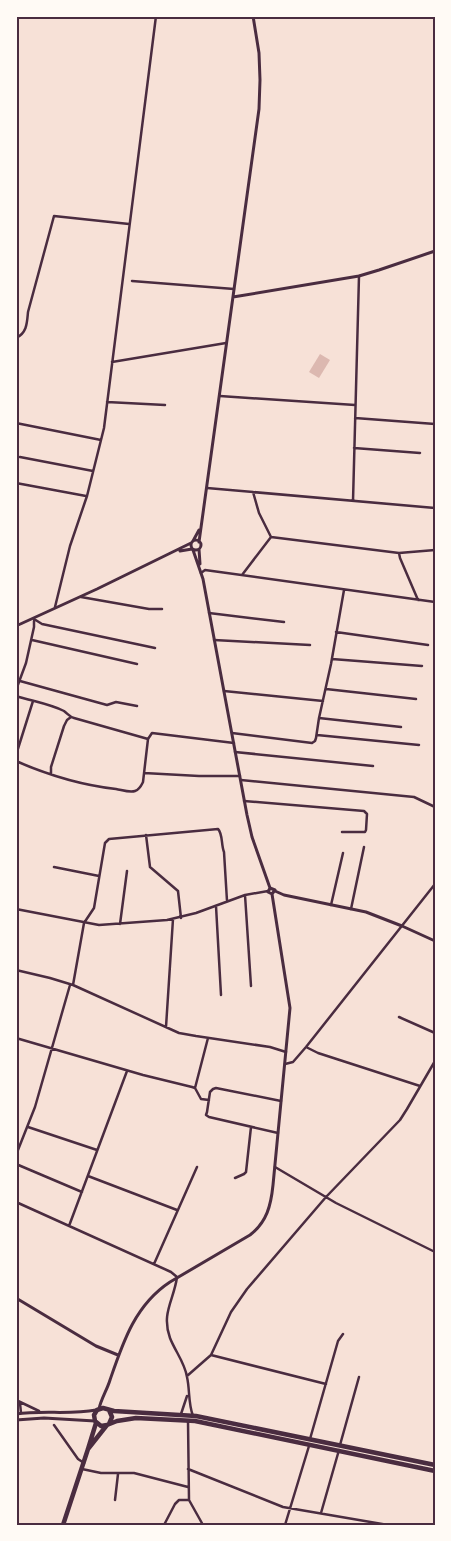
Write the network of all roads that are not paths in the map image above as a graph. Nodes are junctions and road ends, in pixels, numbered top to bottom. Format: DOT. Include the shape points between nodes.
graph roads {
  1 [pos="156,16"];
  2 [pos="253,16"];
  3 [pos="129,224"];
  4 [pos="435,251"];
  5 [pos="359,276"];
  6 [pos="132,281"];
  7 [pos="234,289"];
  8 [pos="233,297"];
  9 [pos="16,338"];
  10 [pos="226,343"];
  11 [pos="112,362"];
  12 [pos="219,396"];
  13 [pos="107,402"];
  14 [pos="165,405"];
  15 [pos="355,405"];
  16 [pos="355,418"];
  17 [pos="16,424"];
  18 [pos="435,424"];
  19 [pos="101,440"];
  20 [pos="354,448"];
  21 [pos="420,453"];
  22 [pos="20,457"];
  23 [pos="93,471"];
  24 [pos="16,483"];
  25 [pos="206,487"];
  26 [pos="253,492"];
  27 [pos="87,496"];
  28 [pos="353,501"];
  29 [pos="435,508"];
  30 [pos="200,527"];
  31 [pos="271,537"];
  32 [pos="192,542"];
  33 [pos="199,542"];
  34 [pos="192,549"];
  35 [pos="199,549"];
  36 [pos="435,550"];
  37 [pos="177,551"];
  38 [pos="399,553"];
  39 [pos="201,571"];
  40 [pos="242,574"];
  41 [pos="344,590"];
  42 [pos="81,597"];
  43 [pos="418,600"];
  44 [pos="435,602"];
  45 [pos="55,609"];
  46 [pos="162,609"];
  47 [pos="209,613"];
  48 [pos="34,619"];
  49 [pos="284,622"];
  50 [pos="16,628"];
  51 [pos="336,632"];
  52 [pos="32,640"];
  53 [pos="214,640"];
  54 [pos="310,645"];
  55 [pos="428,645"];
  56 [pos="155,648"];
  57 [pos="332,659"];
  58 [pos="137,664"];
  59 [pos="422,666"];
  60 [pos="20,681"];
  61 [pos="325,689"];
  62 [pos="16,690"];
  63 [pos="224,691"];
  64 [pos="16,696"];
  65 [pos="416,699"];
  66 [pos="33,701"];
  67 [pos="322,701"];
  68 [pos="137,706"];
  69 [pos="70,717"];
  70 [pos="319,718"];
  71 [pos="401,726"];
  72 [pos="232,733"];
  73 [pos="317,735"];
  74 [pos="148,739"];
  75 [pos="234,742"];
  76 [pos="419,745"];
  77 [pos="235,752"];
  78 [pos="16,755"];
  79 [pos="16,760"];
  80 [pos="373,766"];
  81 [pos="144,773"];
  82 [pos="51,774"];
  83 [pos="240,776"];
  84 [pos="241,780"];
  85 [pos="244,801"];
  86 [pos="435,807"];
  87 [pos="342,832"];
  88 [pos="146,835"];
  89 [pos="364,847"];
  90 [pos="343,853"];
  91 [pos="54,867"];
  92 [pos="127,871"];
  93 [pos="100,876"];
  94 [pos="435,884"];
  95 [pos="269,889"];
  96 [pos="274,893"];
  97 [pos="246,895"];
  98 [pos="227,901"];
  99 [pos="331,905"];
  100 [pos="216,906"];
  101 [pos="16,909"];
  102 [pos="351,909"];
  103 [pos="181,918"];
  104 [pos="173,919"];
  105 [pos="84,923"];
  106 [pos="120,924"];
  107 [pos="402,926"];
  108 [pos="435,941"];
  109 [pos="16,970"];
  110 [pos="72,985"];
  111 [pos="252,986"];
  112 [pos="221,995"];
  113 [pos="399,1017"];
  114 [pos="166,1027"];
  115 [pos="435,1033"];
  116 [pos="16,1038"];
  117 [pos="208,1038"];
  118 [pos="306,1047"];
  119 [pos="52,1048"];
  120 [pos="287,1052"];
  121 [pos="435,1061"];
  122 [pos="286,1064"];
  123 [pos="127,1070"];
  124 [pos="420,1086"];
  125 [pos="195,1088"];
  126 [pos="209,1100"];
  127 [pos="281,1101"];
  128 [pos="28,1127"];
  129 [pos="251,1127"];
  130 [pos="278,1132"];
  131 [pos="97,1150"];
  132 [pos="16,1154"];
  133 [pos="16,1164"];
  134 [pos="197,1166"];
  135 [pos="275,1167"];
  136 [pos="88,1176"];
  137 [pos="235,1178"];
  138 [pos="82,1192"];
  139 [pos="326,1197"];
  140 [pos="16,1202"];
  141 [pos="177,1210"];
  142 [pos="69,1226"];
  143 [pos="435,1252"];
  144 [pos="154,1264"];
  145 [pos="177,1277"];
  146 [pos="16,1298"];
  147 [pos="343,1334"];
  148 [pos="118,1355"];
  149 [pos="211,1355"];
  150 [pos="187,1376"];
  151 [pos="359,1377"];
  152 [pos="326,1384"];
  153 [pos="188,1392"];
  154 [pos="105,1395"];
  155 [pos="16,1400"];
  156 [pos="20,1403"];
  157 [pos="98,1410"];
  158 [pos="108,1410"];
  159 [pos="41,1412"];
  160 [pos="21,1413"];
  161 [pos="16,1414"];
  162 [pos="181,1415"];
  163 [pos="193,1416"];
  164 [pos="16,1420"];
  165 [pos="188,1421"];
  166 [pos="95,1422"];
  167 [pos="54,1425"];
  168 [pos="108,1425"];
  169 [pos="310,1441"];
  170 [pos="340,1448"];
  171 [pos="88,1449"];
  172 [pos="435,1465"];
  173 [pos="83,1466"];
  174 [pos="188,1469"];
  175 [pos="435,1471"];
  176 [pos="118,1474"];
  177 [pos="188,1488"];
  178 [pos="115,1500"];
  179 [pos="189,1500"];
  180 [pos="290,1508"];
  181 [pos="321,1513"];
  182 [pos="63,1525"];
  183 [pos="164,1525"];
  184 [pos="203,1525"];
  185 [pos="285,1525"];
  186 [pos="388,1525"];
  1 -- 3 [label="street"];
  2 -- 7 [label="street" via="259,53 260,109"];
  3 -- 9 [label="street" via="54,216 26,327"];
  3 -- 11 [label="street"];
  4 -- 5 [label="street"];
  5 -- 8 [label="street"];
  5 -- 15 [label="street"];
  6 -- 7 [label="street"];
  7 -- 8 [label="street"];
  8 -- 10 [label="street"];
  10 -- 11 [label="street"];
  10 -- 12 [label="street"];
  11 -- 13 [label="street"];
  12 -- 15 [label="street"];
  12 -- 25 [label="street"];
  13 -- 14 [label="street"];
  13 -- 19 [label="street"];
  15 -- 16 [label="street"];
  16 -- 18 [label="street"];
  16 -- 20 [label="street"];
  17 -- 19 [label="street"];
  19 -- 23 [label="street"];
  20 -- 21 [label="street"];
  20 -- 28 [label="street"];
  22 -- 23 [label="street"];
  23 -- 27 [label="street"];
  24 -- 27 [label="street"];
  25 -- 26 [label="street"];
  25 -- 30 [label="street"];
  26 -- 28 [label="street"];
  26 -- 31 [label="street"];
  27 -- 45 [label="street" via="70,546"];
  28 -- 29 [label="street"];
  30 -- 32 [label="street"];
  30 -- 33 [label="street"];
  31 -- 38 [label="street"];
  31 -- 40 [label="street"];
  32 -- 33 [label="street"];
  32 -- 34 [label="street"];
  32 -- 37 [label="street"];
  33 -- 35 [label="street"];
  34 -- 35 [label="street"];
  34 -- 37 [label="street"];
  34 -- 39 [label="street"];
  35 -- 39 [label="street"];
  36 -- 38 [label="street"];
  37 -- 42 [label="street"];
  38 -- 43 [label="street"];
  39 -- 40 [label="street"];
  39 -- 47 [label="street"];
  40 -- 41 [label="street"];
  41 -- 43 [label="street"];
  41 -- 51 [label="street"];
  42 -- 45 [label="street"];
  42 -- 46 [label="street"];
  43 -- 44 [label="street"];
  45 -- 48 [label="street"];
  47 -- 49 [label="street"];
  47 -- 53 [label="street"];
  48 -- 50 [label="street"];
  48 -- 52 [label="street"];
  48 -- 56 [label="street" via="42,624"];
  51 -- 55 [label="street"];
  51 -- 57 [label="street"];
  52 -- 58 [label="street"];
  52 -- 60 [label="street"];
  53 -- 54 [label="street"];
  53 -- 63 [label="street"];
  57 -- 59 [label="street"];
  57 -- 61 [label="street"];
  60 -- 62 [label="street"];
  60 -- 68 [label="street" via="107,705 116,702"];
  61 -- 65 [label="street"];
  61 -- 67 [label="street"];
  63 -- 67 [label="street"];
  63 -- 72 [label="street"];
  64 -- 66 [label="street"];
  66 -- 69 [label="street" via="65,712"];
  66 -- 78 [label="street"];
  67 -- 70 [label="street"];
  69 -- 74 [label="street"];
  69 -- 82 [label="street" via="64,726"];
  70 -- 71 [label="street"];
  70 -- 73 [label="street"];
  72 -- 73 [label="street" via="312,743"];
  72 -- 75 [label="street"];
  73 -- 76 [label="street"];
  74 -- 75 [label="street" via="152,734"];
  74 -- 81 [label="street"];
  75 -- 77 [label="street"];
  77 -- 80 [label="street"];
  77 -- 83 [label="street"];
  79 -- 82 [label="street"];
  81 -- 82 [label="street" via="140,788 132,792 91,786"];
  81 -- 83 [label="street"];
  83 -- 84 [label="street"];
  84 -- 85 [label="street"];
  84 -- 86 [label="street" via="414,797"];
  85 -- 87 [label="street" via="366,813 365,832"];
  85 -- 95 [label="street"];
  88 -- 93 [label="street" via="107,840"];
  88 -- 98 [label="street" via="220,830"];
  88 -- 103 [label="street" via="150,867 178,891"];
  89 -- 102 [label="street"];
  90 -- 99 [label="street"];
  91 -- 93 [label="street"];
  92 -- 106 [label="street"];
  93 -- 105 [label="street" via="94,908"];
  94 -- 107 [label="street"];
  95 -- 96 [label="street" via="273,888"];
  95 -- 97 [label="street"];
  96 -- 99 [label="street"];
  96 -- 120 [label="street" via="290,1008"];
  97 -- 98 [label="street"];
  97 -- 111 [label="street"];
  98 -- 100 [label="street"];
  99 -- 102 [label="street"];
  100 -- 103 [label="street"];
  100 -- 112 [label="street"];
  101 -- 105 [label="street"];
  102 -- 107 [label="street"];
  103 -- 104 [label="street"];
  104 -- 106 [label="street"];
  104 -- 114 [label="street"];
  105 -- 106 [label="street"];
  105 -- 110 [label="street"];
  107 -- 108 [label="street"];
  107 -- 118 [label="street"];
  109 -- 110 [label="street"];
  110 -- 114 [label="street"];
  110 -- 119 [label="street"];
  113 -- 115 [label="street"];
  114 -- 117 [label="street" via="179,1033"];
  116 -- 119 [label="street"];
  117 -- 120 [label="street"];
  117 -- 125 [label="street"];
  118 -- 122 [label="street" via="293,1062"];
  118 -- 124 [label="street"];
  119 -- 123 [label="street"];
  119 -- 128 [label="street"];
  120 -- 122 [label="street"];
  121 -- 124 [label="street"];
  122 -- 127 [label="street"];
  123 -- 125 [label="street"];
  123 -- 131 [label="street"];
  124 -- 139 [label="street" via="400,1120"];
  125 -- 126 [label="street" via="201,1099"];
  126 -- 127 [label="street" via="216,1088"];
  126 -- 129 [label="street" via="207,1117"];
  127 -- 130 [label="street"];
  128 -- 131 [label="street"];
  128 -- 132 [label="street"];
  129 -- 130 [label="street"];
  129 -- 137 [label="street" via="246,1172"];
  130 -- 135 [label="street"];
  131 -- 136 [label="street"];
  133 -- 138 [label="street"];
  134 -- 141 [label="street"];
  135 -- 139 [label="street"];
  135 -- 145 [label="street" via="269,1209 260,1226 240,1242"];
  136 -- 138 [label="street"];
  136 -- 141 [label="street"];
  138 -- 142 [label="street"];
  139 -- 143 [label="street"];
  139 -- 149 [label="street" via="247,1289 231,1312"];
  140 -- 142 [label="street"];
  141 -- 144 [label="street"];
  142 -- 144 [label="street"];
  144 -- 145 [label="street"];
  145 -- 148 [label="street" via="154,1294 138,1312"];
  145 -- 150 [label="street" via="168,1311 168,1328"];
  146 -- 148 [label="street" via="96,1346"];
  147 -- 152 [label="street"];
  148 -- 154 [label="street"];
  149 -- 150 [label="street"];
  149 -- 152 [label="street"];
  150 -- 153 [label="street"];
  151 -- 170 [label="street"];
  152 -- 169 [label="street"];
  153 -- 162 [label="street"];
  153 -- 163 [label="street"];
  154 -- 157 [label="street"];
  154 -- 158 [label="street" via="104,1404"];
  155 -- 156 [label="street"];
  156 -- 159 [label="street"];
  156 -- 160 [label="street"];
  157 -- 158 [label="main road"];
  157 -- 159 [label="street"];
  157 -- 166 [label="main road" via="94,1415"];
  158 -- 162 [label="main road"];
  158 -- 168 [label="main road" via="112,1417"];
  159 -- 160 [label="street"];
  160 -- 161 [label="street"];
  162 -- 163 [label="main road"];
  163 -- 169 [label="main road"];
  164 -- 166 [label="street" via="44,1418"];
  165 -- 168 [label="main road" via="136,1418"];
  165 -- 169 [label="main road"];
  165 -- 174 [label="street"];
  166 -- 168 [label="main road" via="101,1426"];
  166 -- 171 [label="main road"];
  167 -- 173 [label="street"];
  168 -- 171 [label="main road"];
  169 -- 170 [label="main road"];
  169 -- 180 [label="street"];
  170 -- 172 [label="main road"];
  170 -- 175 [label="main road"];
  170 -- 181 [label="street"];
  171 -- 173 [label="main road"];
  173 -- 176 [label="street" via="101,1474"];
  173 -- 182 [label="main road"];
  174 -- 177 [label="street"];
  174 -- 180 [label="street"];
  176 -- 177 [label="street" via="134,1473"];
  176 -- 178 [label="street"];
  177 -- 179 [label="street"];
  179 -- 183 [label="street" via="179,1500 174,1504"];
  179 -- 184 [label="street"];
  180 -- 181 [label="street"];
  180 -- 185 [label="street"];
  181 -- 186 [label="street"];
}
